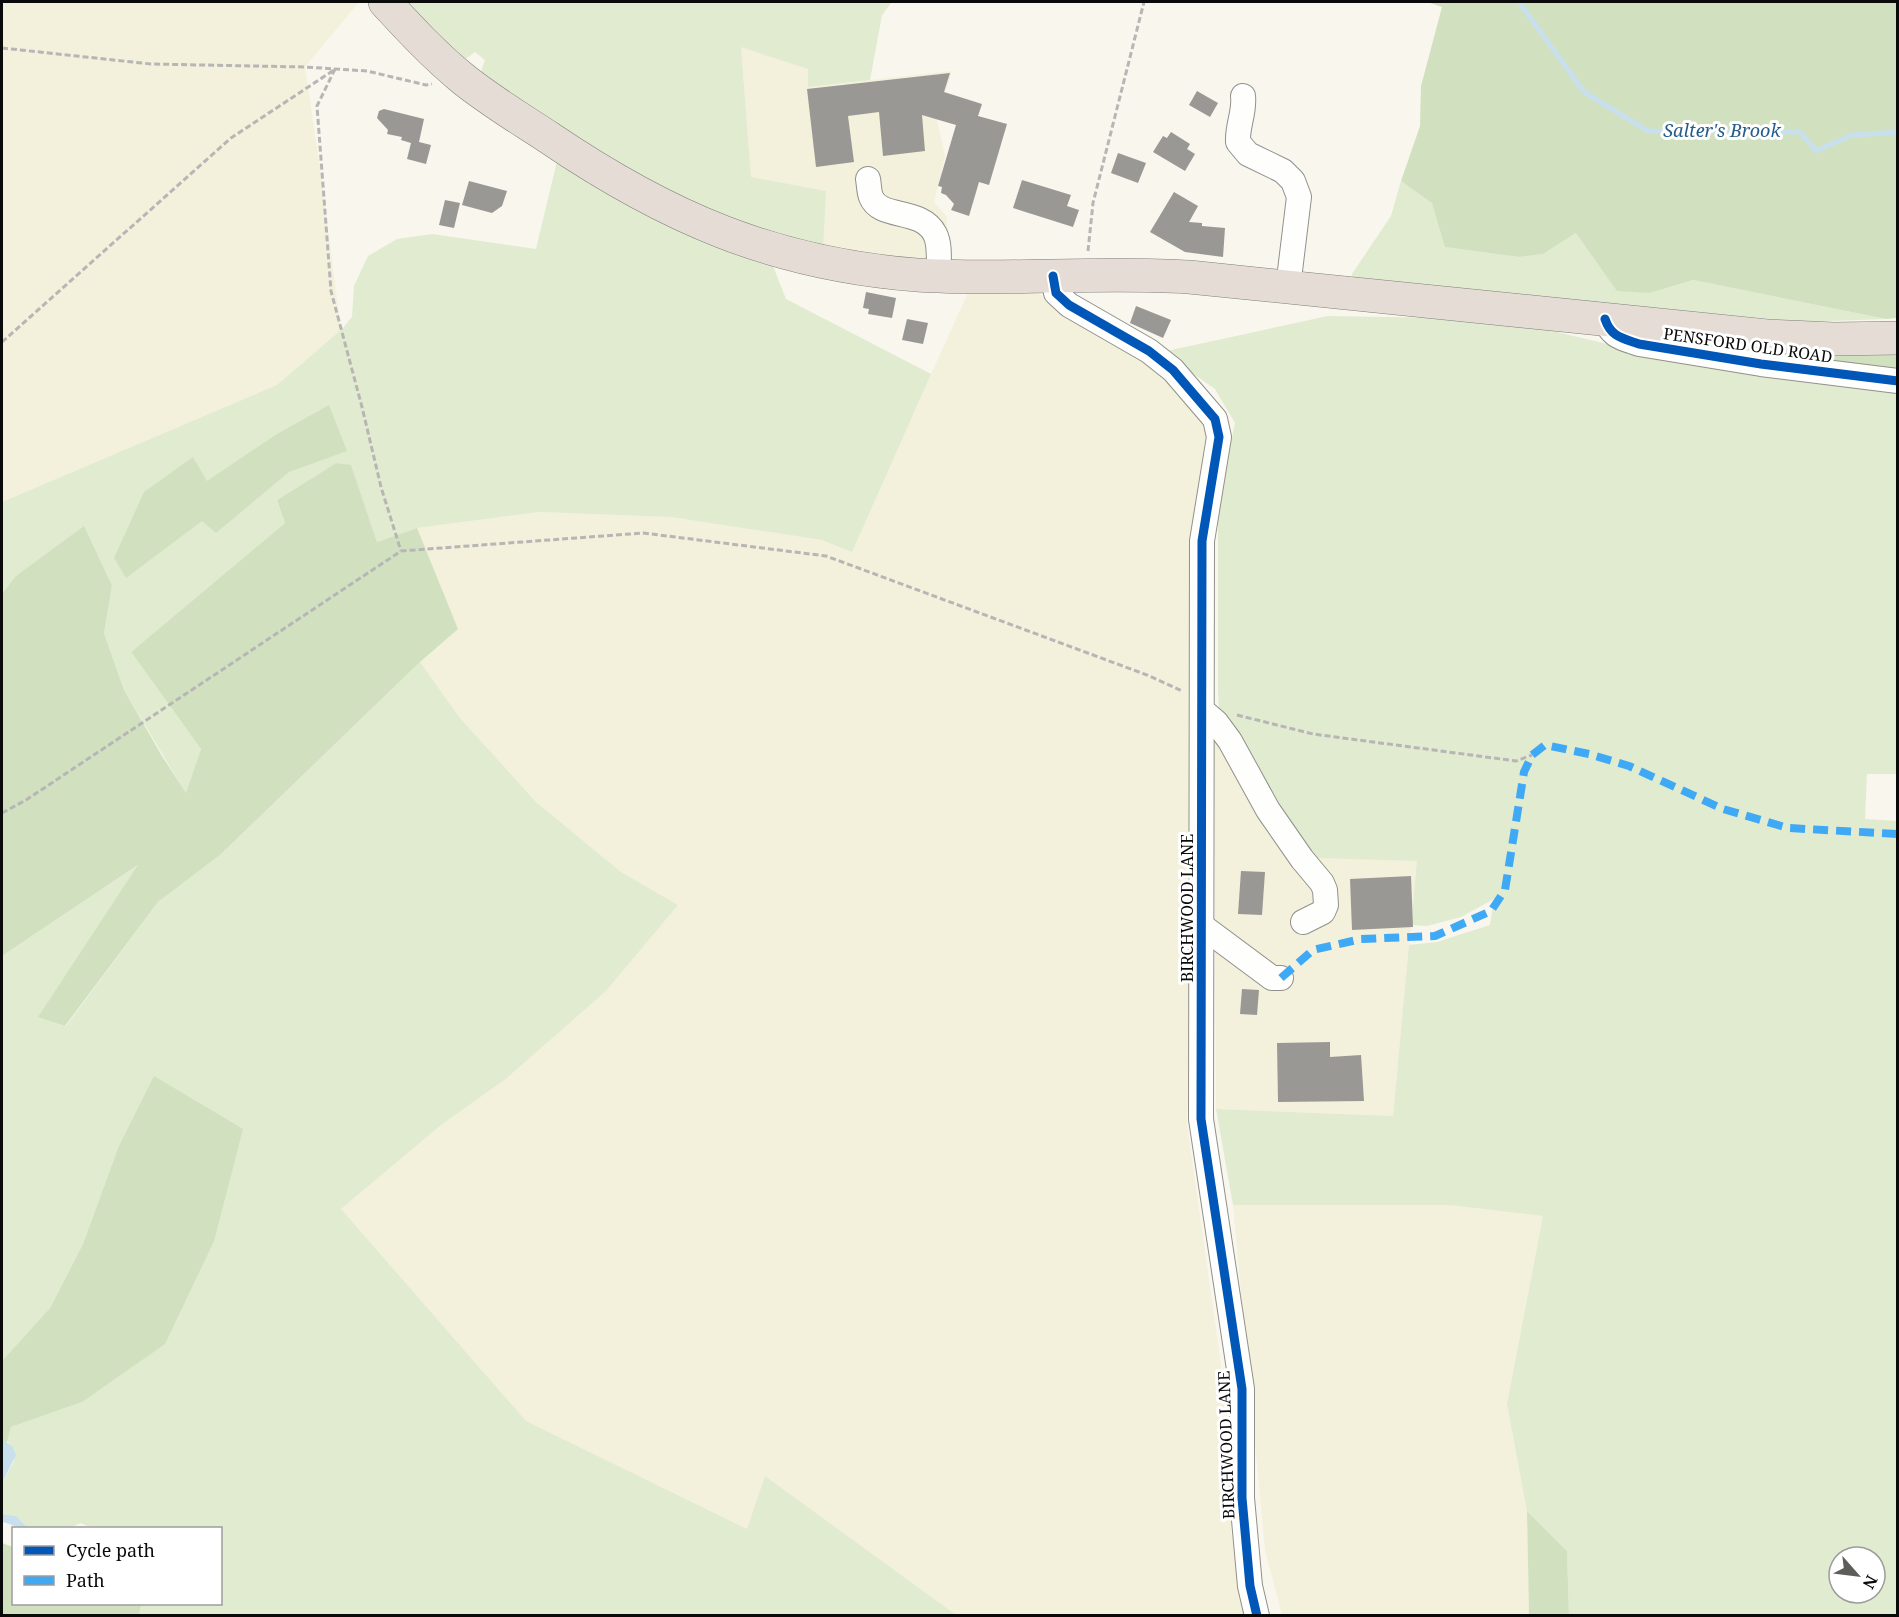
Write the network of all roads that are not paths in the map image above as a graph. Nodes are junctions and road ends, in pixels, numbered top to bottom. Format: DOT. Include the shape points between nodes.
graph roads {
  1 [pos="385,2"];
  2 [pos="1243,96"];
  3 [pos="868,178"];
  4 [pos="939,276"];
  5 [pos="1067,276"];
  6 [pos="1288,287"];
  7 [pos="1605,319"];
  8 [pos="1898,338"];
  9 [pos="1898,381"];
  10 [pos="1202,705"];
  11 [pos="1303,922"];
  12 [pos="1202,926"];
  13 [pos="1281,978"];
  14 [pos="1257,1616"];
  1 -- 4 [label="highway" via="462,79 586,162 653,201 700,224 808,259"];
  2 -- 6 [label="street" via="1238,142 1248,154 1283,171 1299,197"];
  3 -- 4 [label="street" via="871,198 877,205 911,215 934,233"];
  4 -- 5 [label="highway"];
  5 -- 6 [label="highway" via="1167,276"];
  5 -- 10 [label="street, BIRCHWOOD LANE" via="1056,293 1173,370 1215,419 1219,437 1202,541"];
  6 -- 7 [label="highway"];
  7 -- 8 [label="highway" via="1807,339"];
  7 -- 9 [label="street, PENSFORD OLD ROAD" via="1608,329 1639,344"];
  10 -- 11 [label="street" via="1230,741 1268,810 1322,883 1326,905 1323,912"];
  10 -- 12 [label="street, BIRCHWOOD LANE"];
  12 -- 13 [label="street" via="1272,978"];
  12 -- 14 [label="street, BIRCHWOOD LANE" via="1202,1119 1242,1389 1242,1498 1250,1586"];
}
